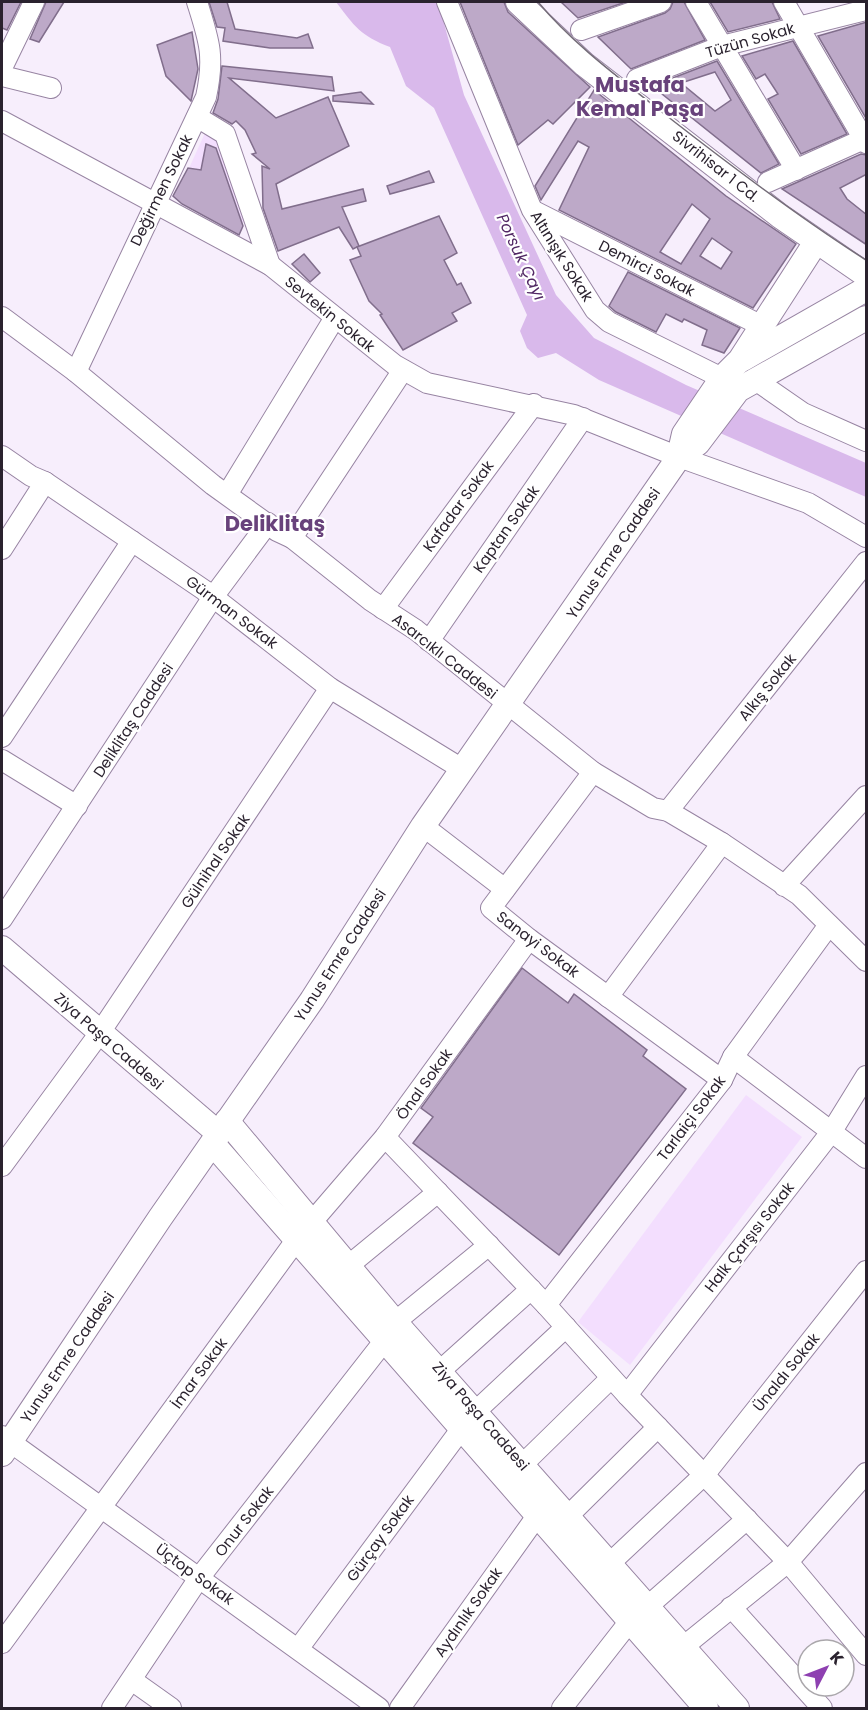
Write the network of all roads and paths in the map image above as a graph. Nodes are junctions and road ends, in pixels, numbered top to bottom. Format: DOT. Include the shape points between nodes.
graph roads {
  1 [pos="34,2"];
  2 [pos="197,2"];
  3 [pos="447,2"];
  4 [pos="518,2"];
  5 [pos="661,2"];
  6 [pos="696,2"];
  7 [pos="784,2"];
  8 [pos="867,10"];
  9 [pos="534,11"];
  10 [pos="798,26"];
  11 [pos="581,30"];
  12 [pos="722,46"];
  13 [pos="2,68"];
  14 [pos="2,76"];
  15 [pos="637,79"];
  16 [pos="51,88"];
  17 [pos="196,117"];
  18 [pos="2,121"];
  19 [pos="866,140"];
  20 [pos="796,170"];
  21 [pos="768,182"];
  22 [pos="154,204"];
  23 [pos="532,210"];
  24 [pos="816,242"];
  25 [pos="270,265"];
  26 [pos="867,275"];
  27 [pos="867,289"];
  28 [pos="2,317"];
  29 [pos="867,318"];
  30 [pos="334,319"];
  31 [pos="762,326"];
  32 [pos="403,370"];
  33 [pos="76,372"];
  34 [pos="738,377"];
  35 [pos="534,404"];
  36 [pos="583,418"];
  37 [pos="867,441"];
  38 [pos="2,456"];
  39 [pos="679,456"];
  40 [pos="45,482"];
  41 [pos="228,493"];
  42 [pos="268,523"];
  43 [pos="867,537"];
  44 [pos="292,538"];
  45 [pos="132,541"];
  46 [pos="2,549"];
  47 [pos="867,562"];
  48 [pos="213,597"];
  49 [pos="383,609"];
  50 [pos="429,641"];
  51 [pos="330,687"];
  52 [pos="508,706"];
  53 [pos="2,737"];
  54 [pos="2,760"];
  55 [pos="462,769"];
  56 [pos="593,772"];
  57 [pos="867,796"];
  58 [pos="76,806"];
  59 [pos="668,811"];
  60 [pos="423,826"];
  61 [pos="722,843"];
  62 [pos="784,886"];
  63 [pos="505,889"];
  64 [pos="2,920"];
  65 [pos="829,925"];
  66 [pos="529,939"];
  67 [pos="2,948"];
  68 [pos="864,954"];
  69 [pos="608,997"];
  70 [pos="99,1034"];
  71 [pos="733,1057"];
  72 [pos="866,1078"];
  73 [pos="722,1080"];
  74 [pos="832,1131"];
  75 [pos="219,1133"];
  76 [pos="385,1137"];
  77 [pos="867,1158"];
  78 [pos="2,1166"];
  79 [pos="438,1192"];
  80 [pos="304,1231"];
  81 [pos="489,1245"];
  82 [pos="348,1266"];
  83 [pos="867,1271"];
  84 [pos="531,1289"];
  85 [pos="546,1305"];
  86 [pos="566,1327"];
  87 [pos="390,1331"];
  88 [pos="441,1370"];
  89 [pos="611,1378"];
  90 [pos="627,1395"];
  91 [pos="469,1419"];
  92 [pos="658,1427"];
  93 [pos="4,1444"];
  94 [pos="523,1464"];
  95 [pos="867,1473"];
  96 [pos="705,1474"];
  97 [pos="100,1506"];
  98 [pos="537,1516"];
  99 [pos="568,1516"];
  100 [pos="747,1519"];
  101 [pos="788,1562"];
  102 [pos="609,1564"];
  103 [pos="199,1578"];
  104 [pos="731,1607"];
  105 [pos="639,1614"];
  106 [pos="2,1643"];
  107 [pos="683,1647"];
  108 [pos="298,1649"];
  109 [pos="867,1655"];
  110 [pos="133,1681"];
  111 [pos="112,1708"];
  112 [pos="171,1708"];
  113 [pos="379,1708"];
  114 [pos="400,1708"];
  115 [pos="561,1708"];
  116 [pos="706,1708"];
  117 [pos="737,1708"];
  118 [pos="822,1708"];
  1 -- 13 [label="street"];
  2 -- 17 [label="street, Değirmen Sokak" via="208,35 212,68"];
  3 -- 23 [label="street, Altınışık Sokak"];
  4 -- 9 [label="main road, Sivrihisar 1 Cd."];
  5 -- 11 [label="street"];
  6 -- 12 [label="street"];
  7 -- 10 [label="street"];
  8 -- 10 [label="street, Tüzün Sokak"];
  9 -- 24 [label="main road, Sivrihisar 1 Cd." via="584,64"];
  10 -- 12 [label="street, Tüzün Sokak"];
  10 -- 19 [label="street"];
  12 -- 15 [label="street, Tüzün Sokak"];
  12 -- 20 [label="street"];
  14 -- 16 [label="street"];
  17 -- 22 [label="street, Değirmen Sokak"];
  17 -- 25 [label="street" via="225,134"];
  18 -- 22 [label="street, Sevtekin Sokak"];
  19 -- 20 [label="street"];
  20 -- 21 [label="street"];
  22 -- 25 [label="street, Sevtekin Sokak"];
  22 -- 33 [label="street, Değirmen Sokak"];
  23 -- 31 [label="street, Demirci Sokak"];
  23 -- 34 [label="street, Altınışık Sokak" via="595,309 609,322"];
  24 -- 26 [label="main road, Sivrihisar 1 Cd."];
  24 -- 31 [label="main road, Yunus Emre Caddesi"];
  25 -- 30 [label="street, Sevtekin Sokak"];
  27 -- 34 [label="main road, Yunus Emre Caddesi"];
  28 -- 33 [label="street, Asarcıklı Caddesi"];
  29 -- 34 [label="main road, Yunus Emre Caddesi"];
  30 -- 32 [label="street, Sevtekin Sokak"];
  30 -- 41 [label="street"];
  31 -- 34 [label="main road, Yunus Emre Caddesi"];
  32 -- 35 [label="street, Sevtekin Sokak" via="428,383"];
  32 -- 44 [label="street"];
  33 -- 41 [label="street, Asarcıklı Caddesi" via="213,485"];
  34 -- 37 [label="street, Altınışık Sokak" via="802,413"];
  34 -- 39 [label="main road, Yunus Emre Caddesi" via="684,434"];
  35 -- 36 [label="street, Sevtekin Sokak"];
  35 -- 49 [label="street, Kafadar Sokak"];
  36 -- 39 [label="street, Sevtekin Sokak"];
  36 -- 50 [label="street, Kaptan Sokak"];
  38 -- 40 [label="street, Gürman Sokak"];
  39 -- 43 [label="street, Sevtekin Sokak" via="808,503"];
  39 -- 52 [label="main road, Yunus Emre Caddesi"];
  40 -- 45 [label="street, Gürman Sokak"];
  40 -- 46 [label="street"];
  41 -- 42 [label="street, Asarcıklı Caddesi"];
  42 -- 44 [label="street, Asarcıklı Caddesi"];
  42 -- 48 [label="street, Deliklitaş Caddesi"];
  44 -- 49 [label="street, Asarcıklı Caddesi"];
  45 -- 48 [label="street, Gürman Sokak"];
  45 -- 53 [label="street"];
  47 -- 59 [label="street, Alkış Sokak"];
  48 -- 51 [label="street, Gürman Sokak"];
  48 -- 58 [label="street, Deliklitaş Caddesi"];
  49 -- 50 [label="street, Asarcıklı Caddesi"];
  50 -- 52 [label="street, Asarcıklı Caddesi"];
  51 -- 55 [label="street, Gürman Sokak"];
  51 -- 70 [label="street, Gülnihal Sokak"];
  52 -- 55 [label="main road, Yunus Emre Caddesi"];
  52 -- 56 [label="street, Asarcıklı Caddesi"];
  54 -- 58 [label="street"];
  55 -- 60 [label="main road, Yunus Emre Caddesi"];
  56 -- 59 [label="street, Asarcıklı Caddesi" via="653,808"];
  56 -- 63 [label="street, Sanayi Sokak"];
  57 -- 62 [label="street"];
  58 -- 64 [label="street, Deliklitaş Caddesi"];
  59 -- 61 [label="street, Asarcıklı Caddesi"];
  60 -- 63 [label="street"];
  60 -- 75 [label="main road, Yunus Emre Caddesi" via="312,1000"];
  61 -- 62 [label="street, Asarcıklı Caddesi"];
  61 -- 69 [label="street"];
  62 -- 65 [label="street, Asarcıklı Caddesi" via="799,895"];
  63 -- 66 [label="street, Sanayi Sokak" via="491,908"];
  65 -- 68 [label="street, Asarcıklı Caddesi"];
  65 -- 71 [label="street, Tarlaiçi Sokak"];
  66 -- 69 [label="street, Sanayi Sokak"];
  66 -- 76 [label="street, Önal Sokak"];
  67 -- 70 [label="main road, Ziya Paşa Caddesi"];
  69 -- 73 [label="street, Sanayi Sokak"];
  70 -- 75 [label="main road, Ziya Paşa Caddesi"];
  70 -- 78 [label="street, Gülnihal Sokak"];
  71 -- 73 [label="street, Tarlaiçi Sokak"];
  71 -- 74 [label="street"];
  72 -- 74 [label="street, Halk Çarşısı Sokak"];
  73 -- 85 [label="street, Tarlaiçi Sokak"];
  74 -- 77 [label="street"];
  74 -- 90 [label="street, Halk Çarşısı Sokak"];
  75 -- 80 [label="main road, Ziya Paşa Caddesi"];
  75 -- 93 [label="main road, Yunus Emre Caddesi"];
  76 -- 79 [label="street"];
  76 -- 80 [label="street, Önal Sokak"];
  79 -- 81 [label="street"];
  79 -- 82 [label="street"];
  80 -- 82 [label="main road, Ziya Paşa Caddesi"];
  80 -- 87 [label="main road, Ziya Paşa Caddesi"];
  80 -- 97 [label="street, İmar Sokak"];
  81 -- 84 [label="street"];
  81 -- 87 [label="street, Onur Sokak"];
  82 -- 87 [label="main road, Ziya Paşa Caddesi"];
  83 -- 96 [label="street, Ünaldı Sokak"];
  84 -- 85 [label="street"];
  84 -- 88 [label="street"];
  85 -- 86 [label="street"];
  86 -- 89 [label="street"];
  86 -- 91 [label="street, Gürçay Sokak"];
  87 -- 88 [label="main road, Ziya Paşa Caddesi"];
  87 -- 91 [label="main road, Ziya Paşa Caddesi"];
  87 -- 103 [label="street, Onur Sokak"];
  88 -- 91 [label="main road, Ziya Paşa Caddesi"];
  89 -- 90 [label="street"];
  89 -- 94 [label="street"];
  90 -- 92 [label="street"];
  91 -- 94 [label="main road, Ziya Paşa Caddesi"];
  91 -- 98 [label="main road, Ziya Paşa Caddesi"];
  91 -- 108 [label="street, Gürçay Sokak"];
  92 -- 96 [label="street"];
  92 -- 99 [label="street"];
  93 -- 97 [label="street, Üçtop Sokak"];
  94 -- 99 [label="main road, Ziya Paşa Caddesi"];
  95 -- 101 [label="street"];
  96 -- 100 [label="street"];
  96 -- 102 [label="street, Ünaldı Sokak"];
  97 -- 103 [label="street, Üçtop Sokak"];
  97 -- 106 [label="street, İmar Sokak"];
  98 -- 105 [label="main road, Ziya Paşa Caddesi"];
  98 -- 114 [label="street, Aydınlık Sokak"];
  99 -- 102 [label="main road, Ziya Paşa Caddesi"];
  100 -- 101 [label="street"];
  100 -- 105 [label="street"];
  101 -- 104 [label="street"];
  101 -- 109 [label="street"];
  102 -- 105 [label="main road, Ziya Paşa Caddesi"];
  103 -- 108 [label="street, Üçtop Sokak"];
  103 -- 110 [label="street, Onur Sokak"];
  104 -- 107 [label="street"];
  104 -- 118 [label="street"];
  105 -- 107 [label="main road, Ziya Paşa Caddesi"];
  105 -- 115 [label="street"];
  105 -- 116 [label="main road, Ziya Paşa Caddesi"];
  107 -- 117 [label="main road, Ziya Paşa Caddesi"];
  108 -- 113 [label="street, Üçtop Sokak"];
  110 -- 111 [label="street, Onur Sokak"];
  110 -- 112 [label="street"];
}
